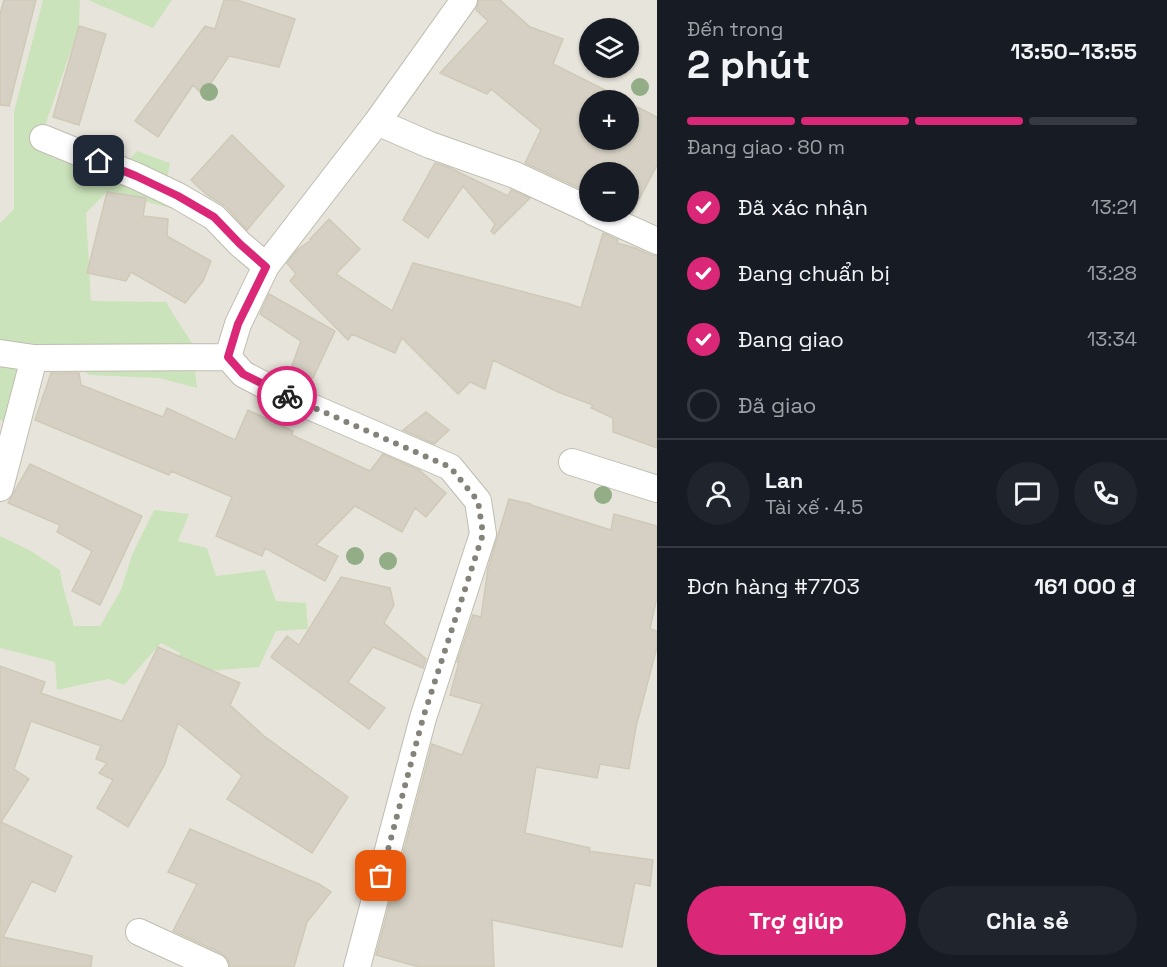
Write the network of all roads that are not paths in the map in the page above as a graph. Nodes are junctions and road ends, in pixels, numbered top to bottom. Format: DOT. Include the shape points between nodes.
graph roads {
  1 [pos="464,0"];
  2 [pos="377,122"];
  3 [pos="43,138"];
  4 [pos="579,205"];
  5 [pos="615,222"];
  6 [pos="657,241"];
  7 [pos="266,267"];
  8 [pos="0,353"];
  9 [pos="228,357"];
  10 [pos="34,358"];
  11 [pos="572,462"];
  12 [pos="0,488"];
  13 [pos="657,489"];
  14 [pos="140,932"];
  15 [pos="215,967"];
  16 [pos="357,967"];
  1 -- 2 [label="street"];
  2 -- 4 [label="street" via="514,175"];
  2 -- 7 [label="street"];
  3 -- 7 [label="street" via="178,196 214,217"];
  5 -- 6 [label="street"];
  7 -- 9 [label="street" via="238,324"];
  8 -- 10 [label="street"];
  9 -- 10 [label="street"];
  9 -- 16 [label="street" via="243,374 279,393 450,467 478,501 483,534 423,718"];
  10 -- 12 [label="street"];
  11 -- 13 [label="street"];
  14 -- 15 [label="street"];
}
